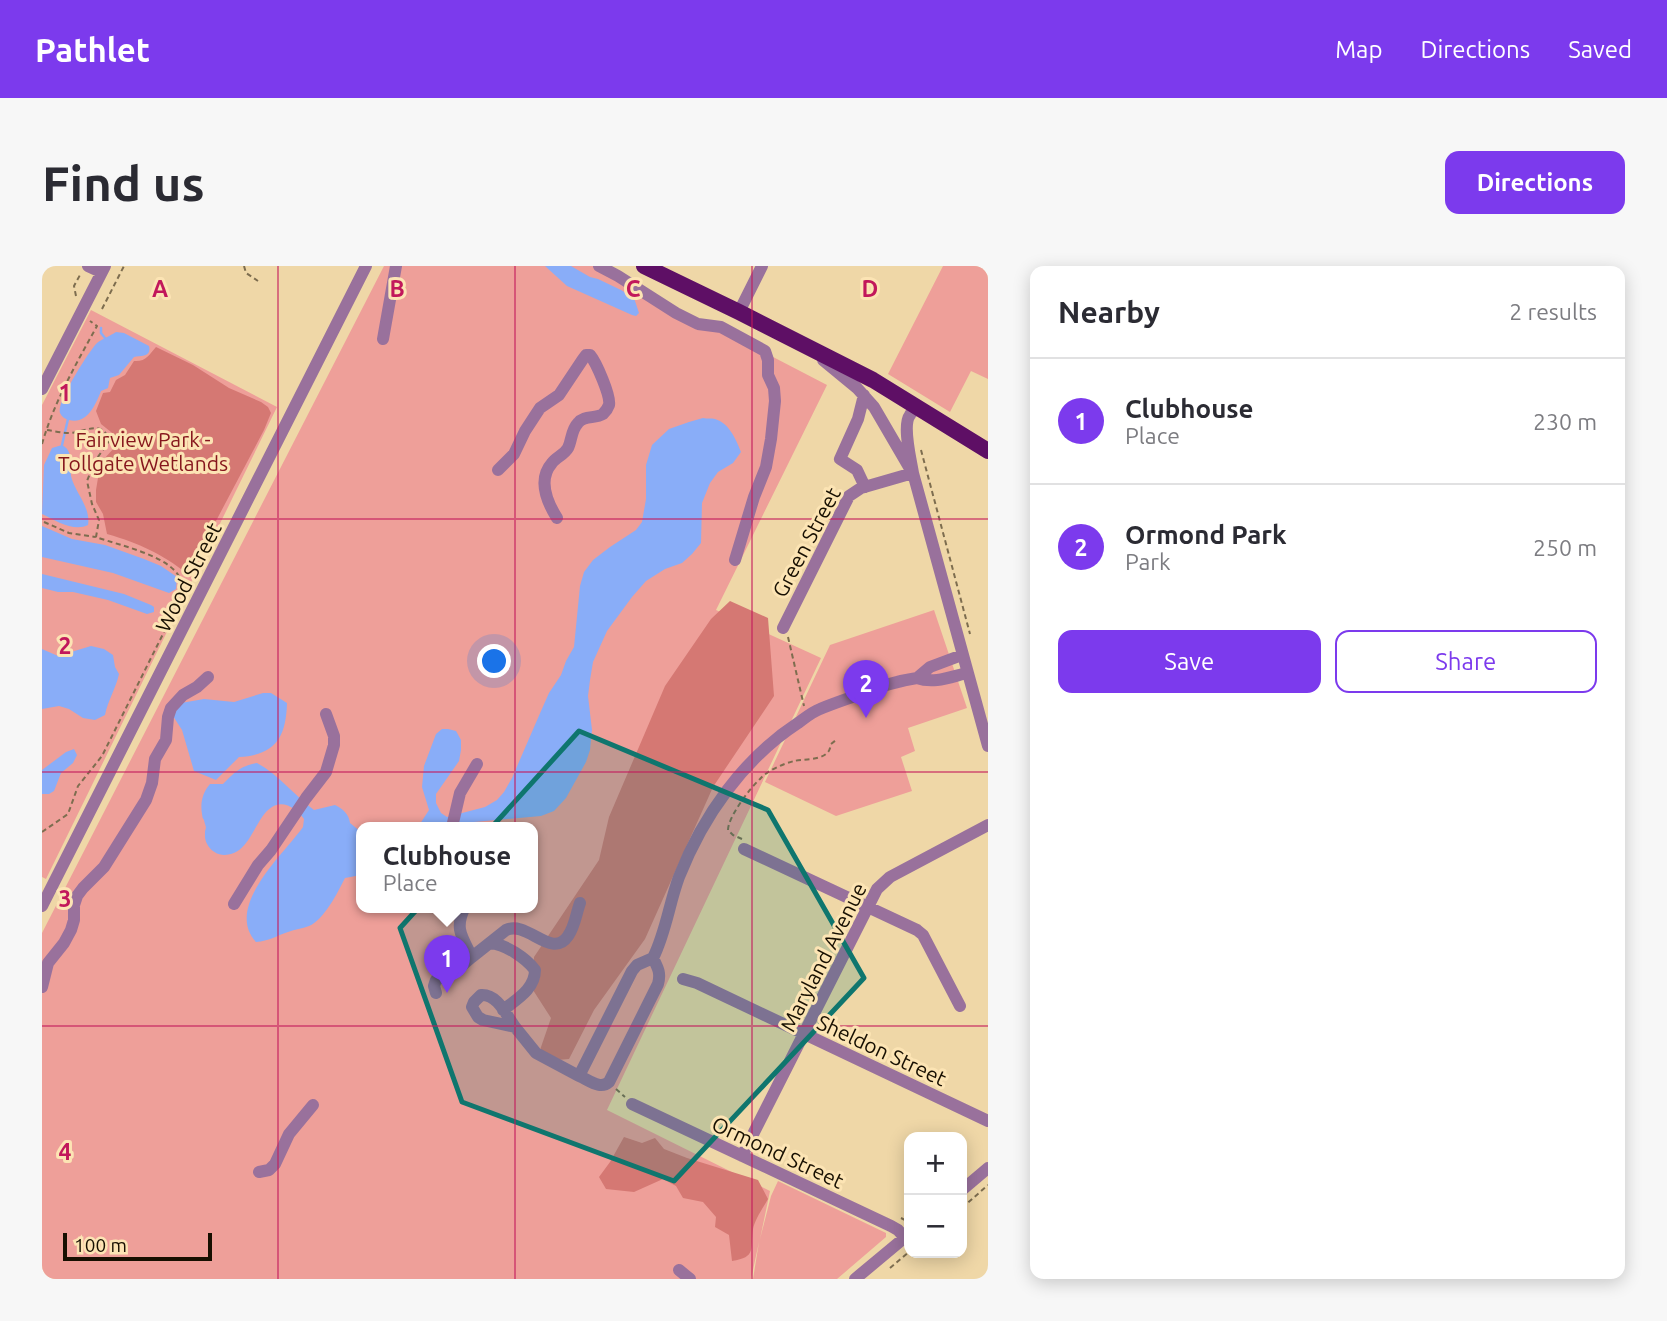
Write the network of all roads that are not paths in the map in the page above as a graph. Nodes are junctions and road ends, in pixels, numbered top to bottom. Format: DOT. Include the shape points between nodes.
graph roads {
  1 [pos="366,266"];
  2 [pos="396,266"];
  3 [pos="599,266"];
  4 [pos="644,266"];
  5 [pos="762,266"];
  6 [pos="103,269"];
  7 [pos="84,271"];
  8 [pos="739,312"];
  9 [pos="383,339"];
  10 [pos="805,345"];
  11 [pos="42,390"];
  12 [pos="864,395"];
  13 [pos="919,408"];
  14 [pos="988,451"];
  15 [pos="498,470"];
  16 [pos="913,473"];
  17 [pos="865,487"];
  18 [pos="557,518"];
  19 [pos="735,560"];
  20 [pos="785,633"];
  21 [pos="962,655"];
  22 [pos="968,673"];
  23 [pos="208,677"];
  24 [pos="917,678"];
  25 [pos="327,714"];
  26 [pos="988,746"];
  27 [pos="477,764"];
  28 [pos="453,822"];
  29 [pos="988,825"];
  30 [pos="743,844"];
  31 [pos="46,888"];
  32 [pos="234,904"];
  33 [pos="580,904"];
  34 [pos="42,905"];
  35 [pos="868,907"];
  36 [pos="462,913"];
  37 [pos="490,943"];
  38 [pos="472,957"];
  39 [pos="653,958"];
  40 [pos="682,979"];
  41 [pos="42,987"];
  42 [pos="436,993"];
  43 [pos="960,1006"];
  44 [pos="503,1010"];
  45 [pos="515,1027"];
  46 [pos="804,1035"];
  47 [pos="579,1076"];
  48 [pos="632,1104"];
  49 [pos="313,1105"];
  50 [pos="988,1121"];
  51 [pos="743,1156"];
  52 [pos="988,1168"];
  53 [pos="259,1172"];
  54 [pos="967,1186"];
  55 [pos="904,1234"];
  56 [pos="904,1238"];
  57 [pos="679,1270"];
  58 [pos="690,1279"];
  59 [pos="855,1279"];
  1 -- 31 [label="street, Wood Street"];
  2 -- 9 [label="street"];
  3 -- 19 [label="street" via="676,313 698,324 721,327 765,351 775,401 771,439"];
  4 -- 8 [label="main road"];
  5 -- 8 [label="street"];
  6 -- 7 [label="street"];
  6 -- 11 [label="street"];
  8 -- 10 [label="main road"];
  10 -- 12 [label="street"];
  10 -- 13 [label="main road"];
  12 -- 16 [label="street"];
  12 -- 17 [label="street" via="840,459 857,470"];
  13 -- 14 [label="main road"];
  13 -- 16 [label="street" via="907,418 906,427"];
  15 -- 18 [label="street" via="514,454 540,408 559,395 590,355 609,404 602,414 578,422 568,447 548,467 544,492"];
  16 -- 17 [label="street, Green Street"];
  16 -- 21 [label="street"];
  17 -- 20 [label="street, Green Street" via="846,500"];
  21 -- 22 [label="street"];
  21 -- 24 [label="street" via="930,667"];
  22 -- 24 [label="street" via="935,681"];
  22 -- 26 [label="street"];
  23 -- 41 [label="street" via="171,708 166,740 155,758 146,800 104,867 77,896 72,930 48,963"];
  24 -- 39 [label="street" via="818,709 757,756 731,784 693,846"];
  25 -- 32 [label="street" via="334,750 325,774"];
  27 -- 28 [label="street" via="460,793"];
  29 -- 35 [label="street, Maryland Avenue" via="890,877"];
  30 -- 35 [label="street"];
  31 -- 34 [label="street, Wood Street"];
  33 -- 37 [label="street" via="562,943 553,944 513,927"];
  35 -- 43 [label="street" via="923,935"];
  35 -- 46 [label="street, Maryland Avenue"];
  36 -- 38 [label="street" via="459,928"];
  37 -- 38 [label="street"];
  37 -- 44 [label="street" via="516,954 535,970 532,984"];
  38 -- 42 [label="street" via="436,980"];
  39 -- 47 [label="street" via="632,971"];
  39 -- 47 [label="street" via="659,968 658,984 609,1082 601,1086"];
  40 -- 46 [label="street, Sheldon Street"];
  44 -- 45 [label="street"];
  44 -- 45 [label="street" via="486,994 472,1007 483,1020"];
  45 -- 47 [label="street" via="536,1053"];
  46 -- 50 [label="street, Sheldon Street"];
  46 -- 51 [label="street, Maryland Avenue"];
  48 -- 51 [label="street, Ormond Street"];
  49 -- 53 [label="street" via="289,1134 275,1164"];
  51 -- 55 [label="street, Ormond Street"];
  52 -- 54 [label="street"];
  56 -- 59 [label="street"];
  57 -- 58 [label="street"];
}
